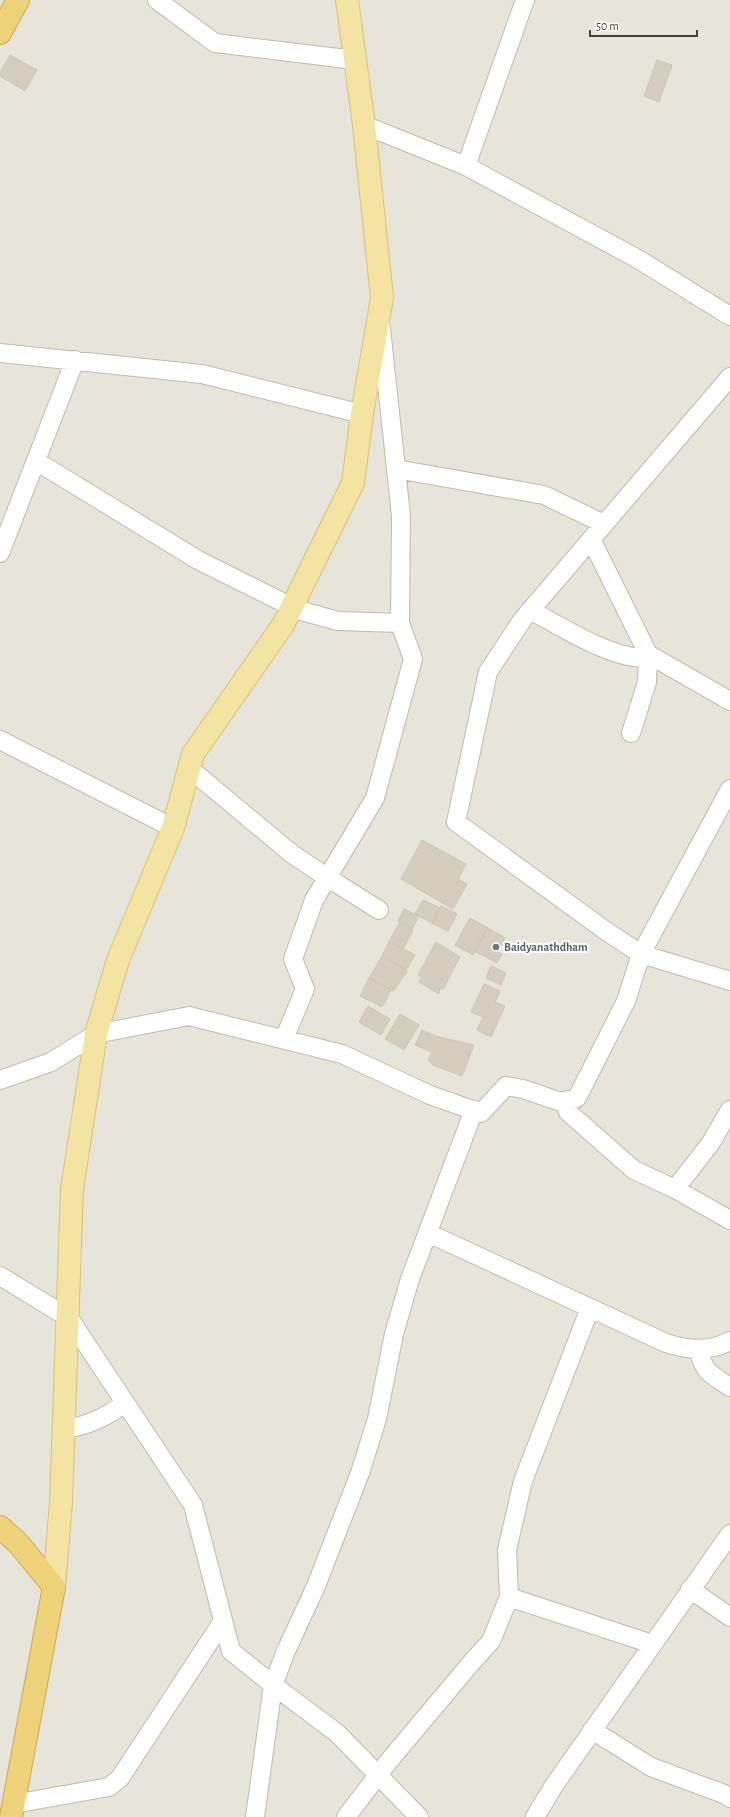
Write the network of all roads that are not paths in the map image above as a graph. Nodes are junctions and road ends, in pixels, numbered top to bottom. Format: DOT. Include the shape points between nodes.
graph roads {
  1 [pos="18,0"];
  2 [pos="157,0"];
  3 [pos="346,0"];
  4 [pos="525,0"];
  5 [pos="0,33"];
  6 [pos="355,60"];
  7 [pos="364,125"];
  8 [pos="466,166"];
  9 [pos="379,311"];
  10 [pos="730,316"];
  11 [pos="0,353"];
  12 [pos="75,360"];
  13 [pos="730,377"];
  14 [pos="362,414"];
  15 [pos="36,461"];
  16 [pos="396,469"];
  17 [pos="604,524"];
  18 [pos="591,539"];
  19 [pos="0,553"];
  20 [pos="292,606"];
  21 [pos="530,610"];
  22 [pos="400,623"];
  23 [pos="648,654"];
  24 [pos="730,701"];
  25 [pos="631,733"];
  26 [pos="0,740"];
  27 [pos="189,768"];
  28 [pos="730,789"];
  29 [pos="173,828"];
  30 [pos="328,878"];
  31 [pos="379,910"];
  32 [pos="641,954"];
  33 [pos="730,981"];
  34 [pos="96,1034"];
  35 [pos="284,1039"];
  36 [pos="0,1080"];
  37 [pos="565,1101"];
  38 [pos="474,1110"];
  39 [pos="730,1110"];
  40 [pos="675,1189"];
  41 [pos="730,1220"];
  42 [pos="428,1233"];
  43 [pos="0,1276"];
  44 [pos="590,1308"];
  45 [pos="69,1318"];
  46 [pos="730,1341"];
  47 [pos="699,1349"];
  48 [pos="730,1387"];
  49 [pos="125,1403"];
  50 [pos="64,1429"];
  51 [pos="0,1527"];
  52 [pos="730,1534"];
  53 [pos="54,1587"];
  54 [pos="690,1589"];
  55 [pos="509,1597"];
  56 [pos="730,1617"];
  57 [pos="223,1621"];
  58 [pos="652,1644"];
  59 [pos="273,1685"];
  60 [pos="592,1730"];
  61 [pos="379,1775"];
  62 [pos="730,1798"];
  63 [pos="12,1811"];
  64 [pos="255,1817"];
  65 [pos="346,1817"];
  66 [pos="419,1817"];
  67 [pos="535,1817"];
  1 -- 5 [label="highway"];
  2 -- 6 [label="street" via="215,43"];
  3 -- 6 [label="main road"];
  4 -- 8 [label="street"];
  6 -- 7 [label="main road"];
  7 -- 8 [label="street"];
  7 -- 9 [label="main road" via="382,298"];
  8 -- 10 [label="street" via="638,259"];
  9 -- 14 [label="main road"];
  9 -- 16 [label="street"];
  11 -- 12 [label="street"];
  12 -- 14 [label="street" via="202,374"];
  12 -- 15 [label="street"];
  13 -- 17 [label="street"];
  14 -- 20 [label="main road" via="353,483"];
  15 -- 19 [label="street"];
  15 -- 20 [label="street" via="198,560"];
  16 -- 17 [label="street" via="544,495"];
  16 -- 22 [label="street" via="401,516"];
  17 -- 18 [label="street"];
  18 -- 21 [label="street"];
  18 -- 23 [label="street"];
  20 -- 22 [label="street" via="338,621"];
  20 -- 27 [label="main road" via="283,624 193,754"];
  21 -- 23 [label="street" via="593,643 633,658 643,658"];
  21 -- 32 [label="street" via="488,672 456,822"];
  22 -- 30 [label="street" via="412,659 375,798"];
  23 -- 24 [label="street"];
  23 -- 25 [label="street" via="647,682"];
  26 -- 29 [label="street"];
  27 -- 29 [label="main road"];
  27 -- 30 [label="street" via="292,854"];
  28 -- 32 [label="street"];
  29 -- 34 [label="main road" via="118,960"];
  30 -- 31 [label="street"];
  30 -- 35 [label="street" via="314,900 293,959 305,989"];
  32 -- 33 [label="street"];
  32 -- 37 [label="street" via="626,1001 577,1098"];
  34 -- 35 [label="street" via="189,1016"];
  34 -- 36 [label="street" via="51,1062"];
  34 -- 45 [label="main road" via="72,1189"];
  35 -- 38 [label="street" via="342,1054 430,1095"];
  37 -- 38 [label="street" via="506,1086 481,1113"];
  37 -- 40 [label="street" via="568,1112 634,1170"];
  38 -- 42 [label="street"];
  39 -- 40 [label="street" via="710,1144"];
  40 -- 41 [label="street"];
  42 -- 44 [label="street"];
  42 -- 59 [label="street" via="410,1279 394,1334 378,1419 360,1472 316,1586 286,1650"];
  43 -- 45 [label="street"];
  44 -- 47 [label="street" via="666,1343 682,1348"];
  44 -- 55 [label="street" via="523,1481 507,1550"];
  45 -- 49 [label="street"];
  45 -- 50 [label="main road"];
  46 -- 47 [label="street"];
  47 -- 48 [label="street" via="706,1370"];
  49 -- 50 [label="street" via="97,1421"];
  49 -- 57 [label="street" via="193,1505"];
  50 -- 53 [label="main road"];
  51 -- 53 [label="highway" via="18,1543"];
  52 -- 54 [label="street"];
  53 -- 63 [label="highway"];
  54 -- 56 [label="street"];
  54 -- 58 [label="street"];
  55 -- 58 [label="street"];
  55 -- 61 [label="street" via="491,1641"];
  57 -- 59 [label="street" via="231,1651"];
  57 -- 63 [label="street" via="120,1778 109,1786"];
  58 -- 60 [label="street"];
  59 -- 61 [label="street" via="337,1733"];
  59 -- 64 [label="street"];
  60 -- 62 [label="street" via="651,1767"];
  60 -- 67 [label="street"];
  61 -- 65 [label="street"];
  61 -- 66 [label="street"];
}
